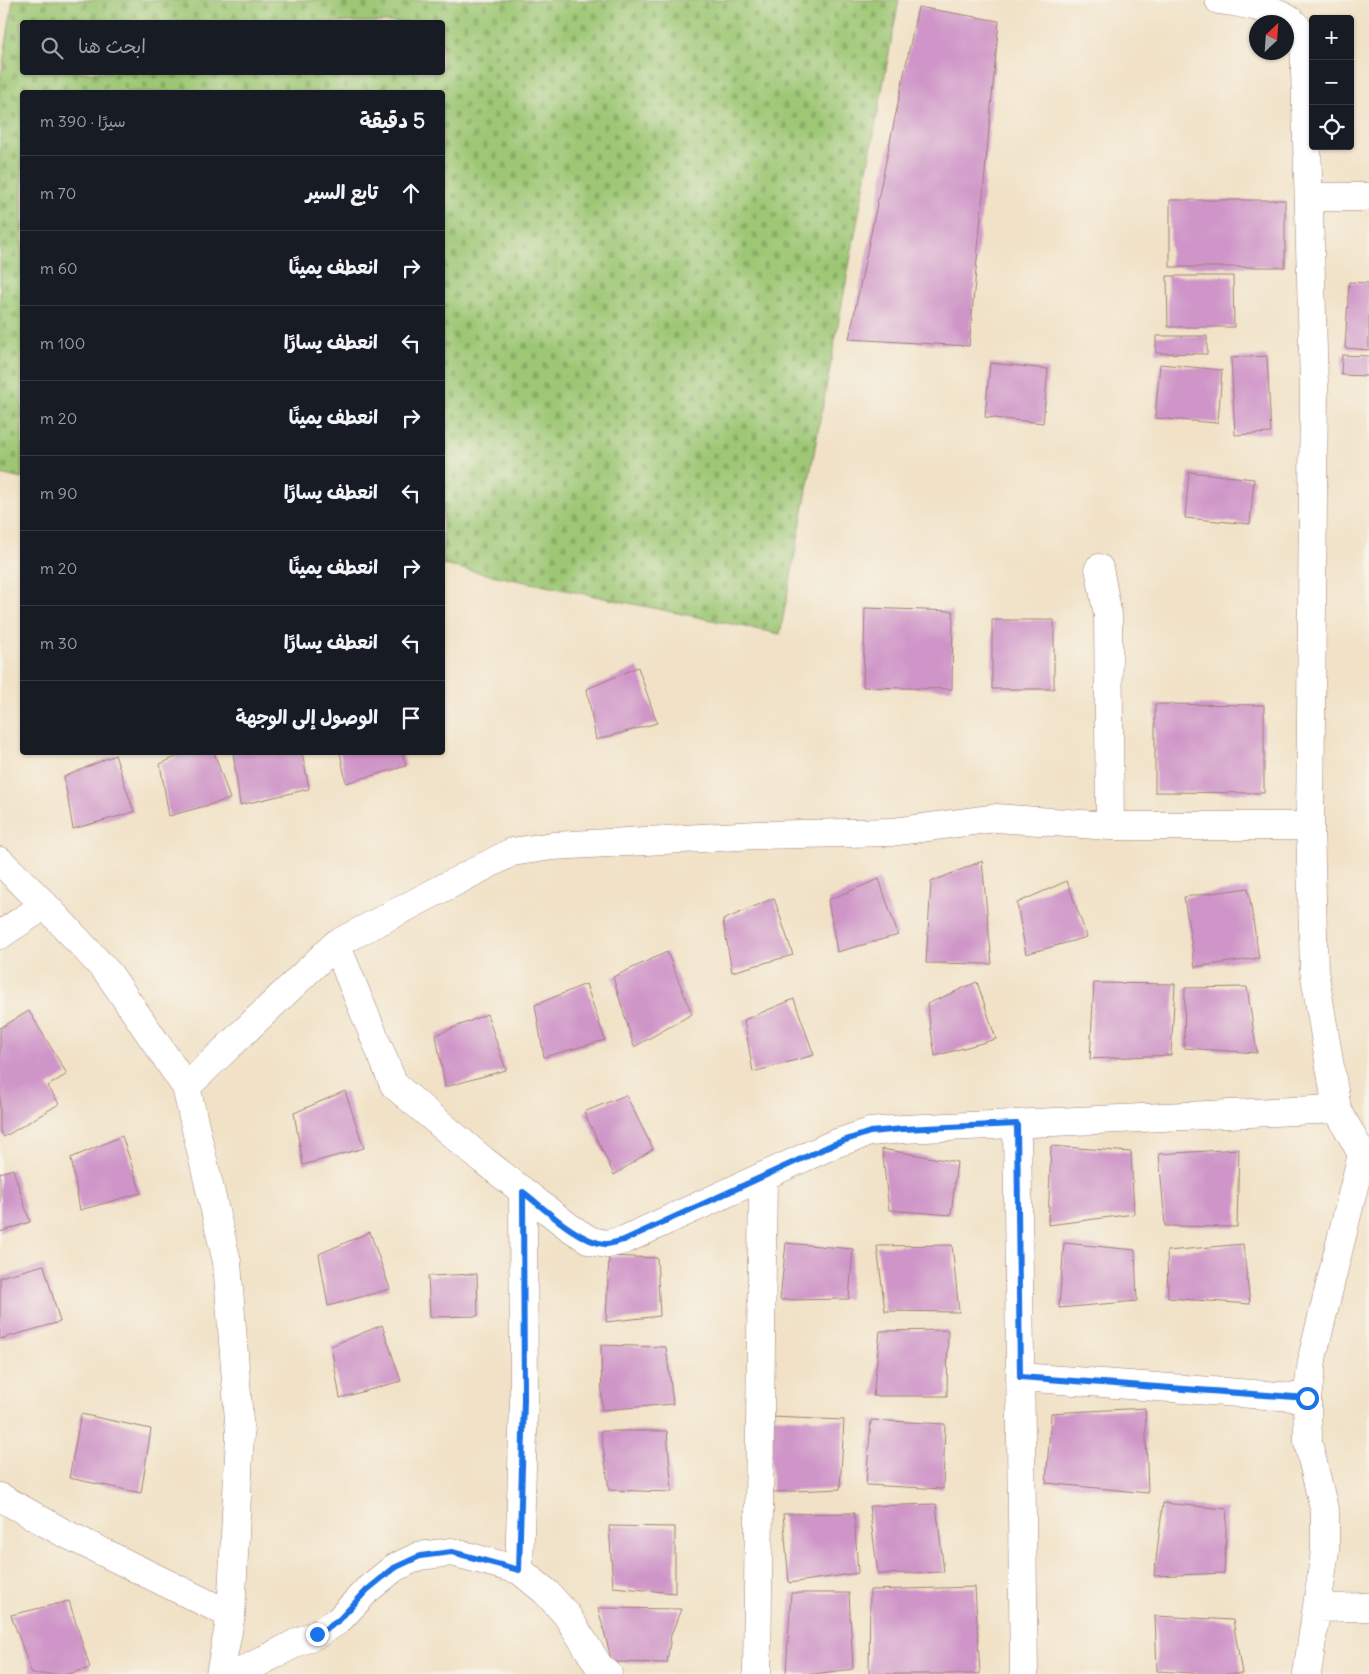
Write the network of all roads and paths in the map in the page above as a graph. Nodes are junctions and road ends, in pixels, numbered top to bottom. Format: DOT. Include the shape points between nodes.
graph roads {
  1 [pos="1219,0"];
  2 [pos="1309,197"];
  3 [pos="1369,197"];
  4 [pos="1099,568"];
  5 [pos="1110,826"];
  6 [pos="1310,826"];
  7 [pos="0,861"];
  8 [pos="45,905"];
  9 [pos="0,935"];
  10 [pos="336,944"];
  11 [pos="186,1087"];
  12 [pos="1337,1109"];
  13 [pos="1017,1124"];
  14 [pos="1365,1156"];
  15 [pos="763,1176"];
  16 [pos="523,1192"];
  17 [pos="1020,1377"];
  18 [pos="1307,1398"];
  19 [pos="0,1497"];
  20 [pos="519,1570"];
  21 [pos="1369,1607"];
  22 [pos="1317,1608"];
  23 [pos="231,1615"];
  24 [pos="220,1674"];
  25 [pos="237,1674"];
  26 [pos="608,1674"];
  27 [pos="757,1674"];
  28 [pos="1024,1674"];
  29 [pos="1307,1674"];
  1 -- 2 [label="street" via="1275,13 1292,22 1304,36"];
  2 -- 3 [label="street"];
  2 -- 6 [label="street" via="1314,385"];
  4 -- 5 [label="street" via="1108,616"];
  5 -- 6 [label="street"];
  5 -- 10 [label="street" via="996,818 892,832 553,846 512,852"];
  6 -- 12 [label="street" via="1314,970"];
  7 -- 8 [label="street"];
  8 -- 9 [label="street"];
  8 -- 11 [label="street" via="109,974"];
  10 -- 11 [label="street"];
  10 -- 16 [label="street" via="394,1085"];
  11 -- 23 [label="street" via="227,1262 240,1434"];
  12 -- 13 [label="street"];
  12 -- 14 [label="street"];
  13 -- 15 [label="street" via="870,1132 834,1144"];
  13 -- 17 [label="street"];
  14 -- 18 [label="street" via="1313,1354"];
  15 -- 16 [label="street" via="624,1240 607,1244 591,1241"];
  15 -- 27 [label="street"];
  16 -- 20 [label="street" via="524,1399"];
  17 -- 18 [label="street"];
  17 -- 28 [label="street"];
  18 -- 22 [label="street" via="1308,1442 1325,1513 1325,1551"];
  19 -- 23 [label="street" via="62,1532"];
  20 -- 25 [label="street" via="452,1552 420,1556 394,1568 367,1590 338,1621"];
  20 -- 26 [label="street" via="566,1614 599,1666"];
  21 -- 22 [label="street"];
  22 -- 29 [label="street"];
  23 -- 24 [label="street"];
}
